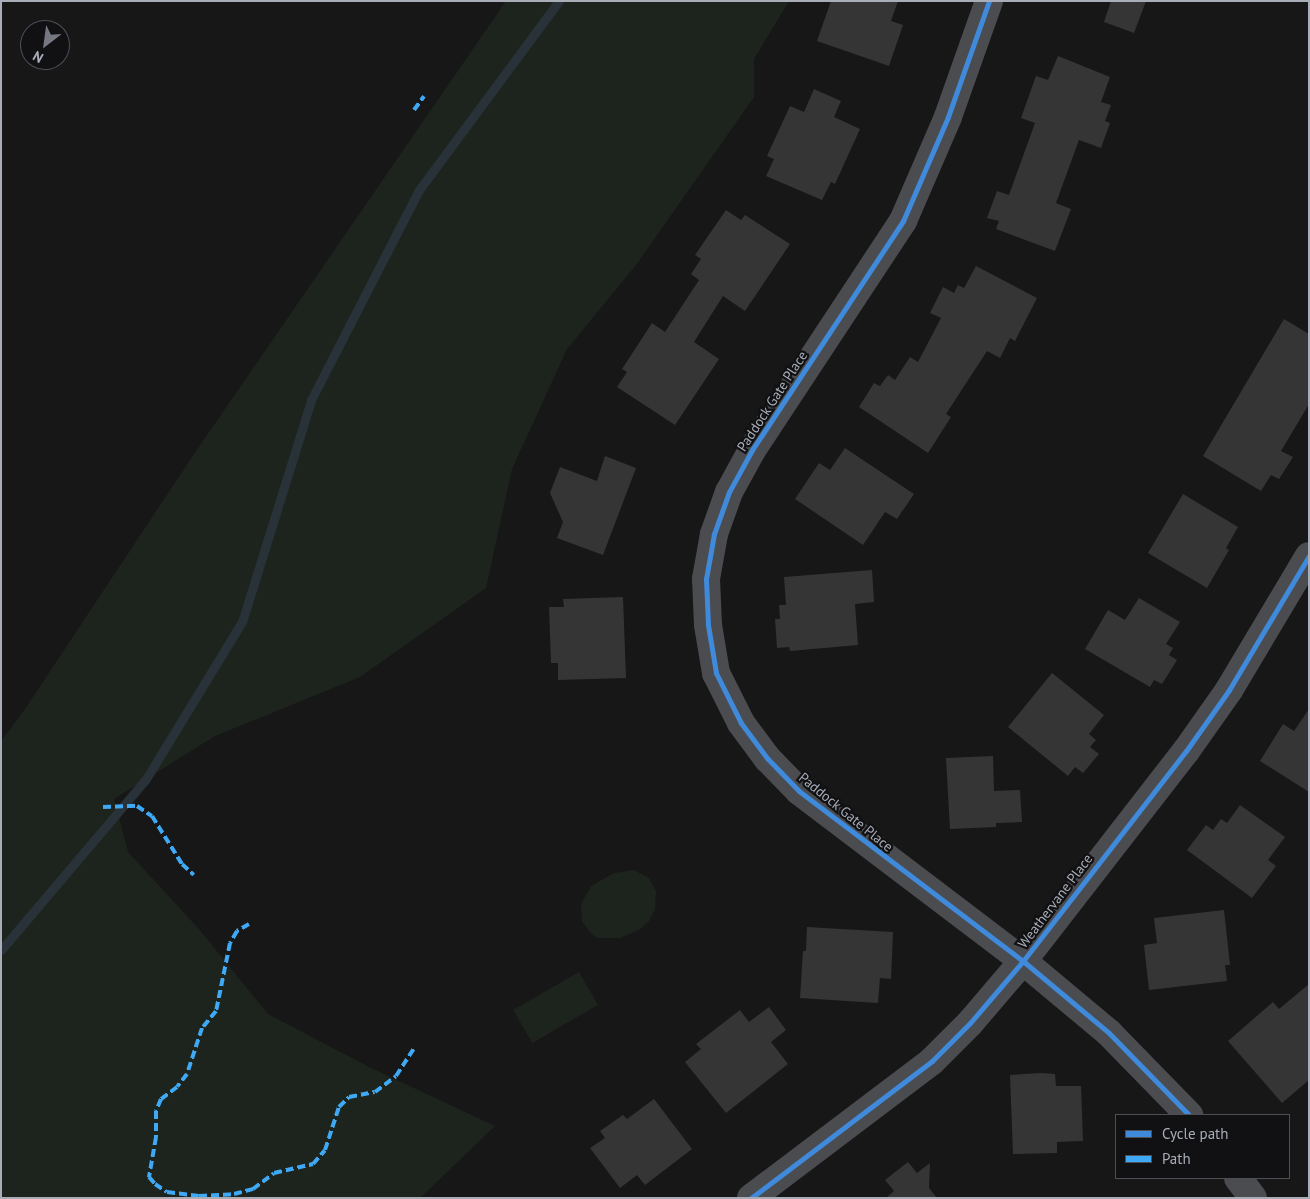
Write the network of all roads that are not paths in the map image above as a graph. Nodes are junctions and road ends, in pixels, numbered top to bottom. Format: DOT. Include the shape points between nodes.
graph roads {
  1 [pos="989,1"];
  2 [pos="1309,556"];
  3 [pos="1023,961"];
  4 [pos="1189,1114"];
  5 [pos="1239,1179"];
  6 [pos="751,1198"];
  7 [pos="1252,1198"];
  1 -- 3 [label="street, Paddock Gate Place" via="948,117 903,221 752,450 729,492 714,534 706,579 708,625 716,672 741,722 767,758 799,791"];
  2 -- 3 [label="street, Weathervane Place" via="1229,690 1186,751"];
  3 -- 4 [label="street, Paddock Gate Place" via="1108,1033"];
  3 -- 6 [label="street, Weathervane Place" via="970,1023 932,1061"];
  5 -- 7 [label="street"];
}
